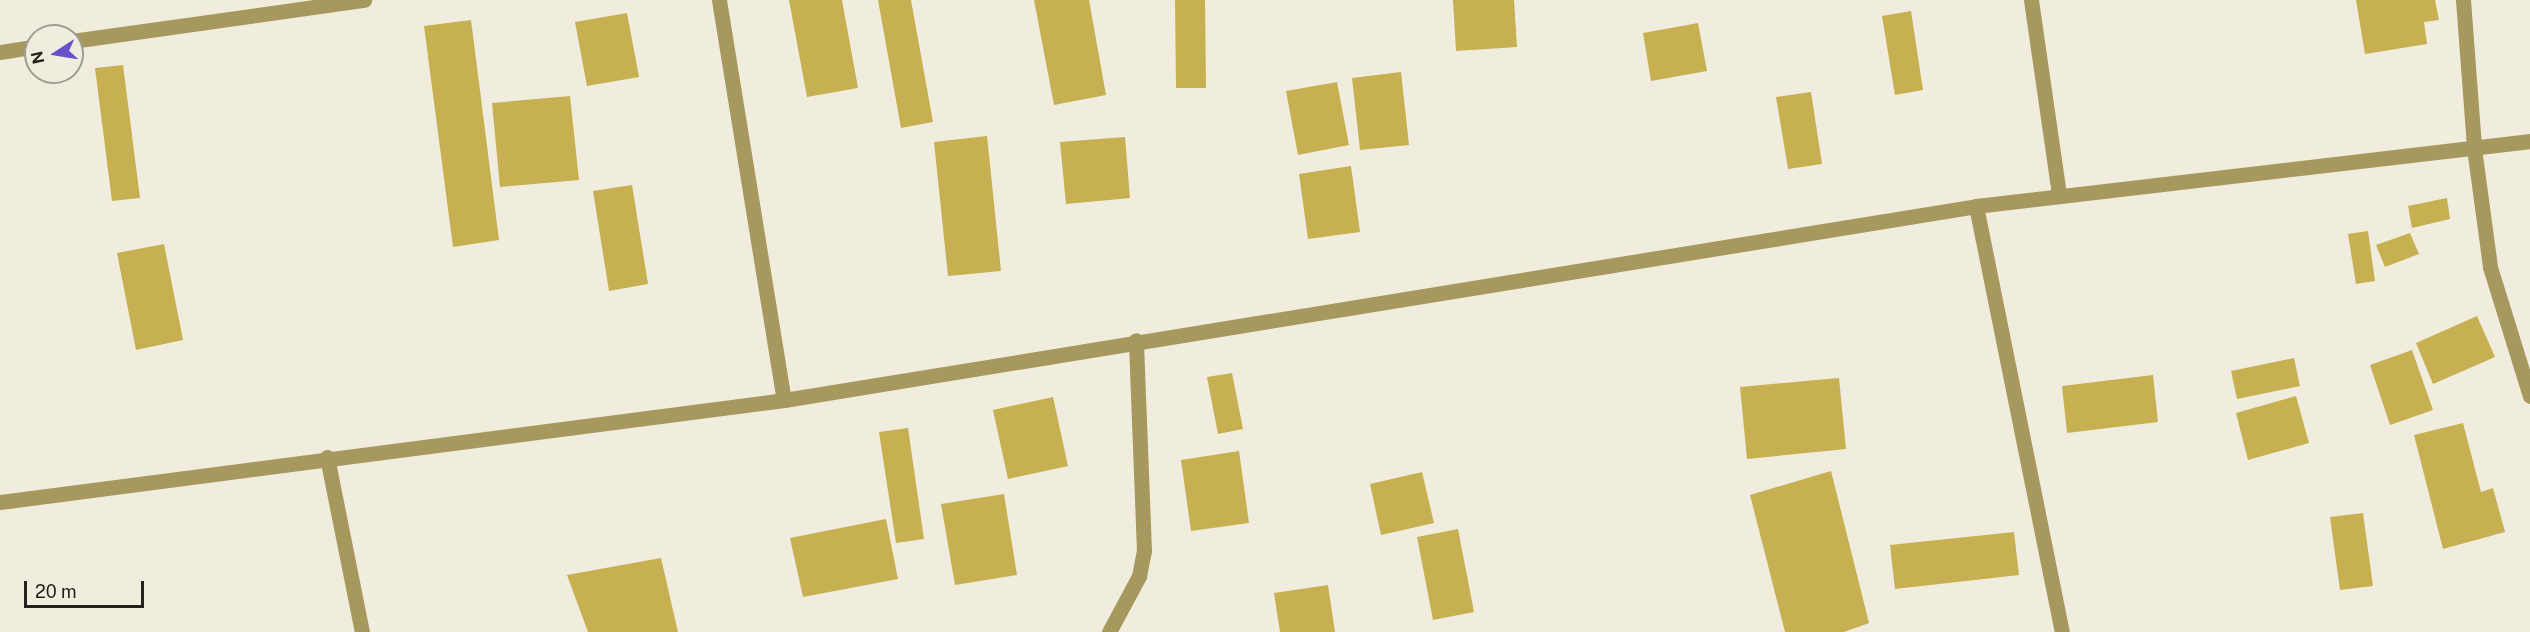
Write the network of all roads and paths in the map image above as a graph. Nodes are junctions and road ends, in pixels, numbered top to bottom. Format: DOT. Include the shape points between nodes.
graph roads {
  1 [pos="364,0"];
  2 [pos="719,0"];
  3 [pos="2031,0"];
  4 [pos="2463,0"];
  5 [pos="84,39"];
  6 [pos="24,48"];
  7 [pos="0,52"];
  8 [pos="2530,141"];
  9 [pos="2474,148"];
  10 [pos="2059,195"];
  11 [pos="1976,207"];
  12 [pos="1136,340"];
  13 [pos="2530,396"];
  14 [pos="784,400"];
  15 [pos="327,457"];
  16 [pos="0,502"];
  17 [pos="362,632"];
  18 [pos="1108,632"];
  19 [pos="2062,632"];
  1 -- 5 [label="street"];
  2 -- 14 [label="street"];
  3 -- 10 [label="street"];
  4 -- 9 [label="street"];
  6 -- 7 [label="street"];
  8 -- 9 [label="street"];
  9 -- 10 [label="street"];
  9 -- 13 [label="street" via="2490,267"];
  10 -- 11 [label="street"];
  11 -- 12 [label="street"];
  11 -- 19 [label="street"];
  12 -- 14 [label="street"];
  12 -- 18 [label="street" via="1144,551 1139,576"];
  14 -- 15 [label="street"];
  15 -- 16 [label="street"];
  15 -- 17 [label="street"];
}
